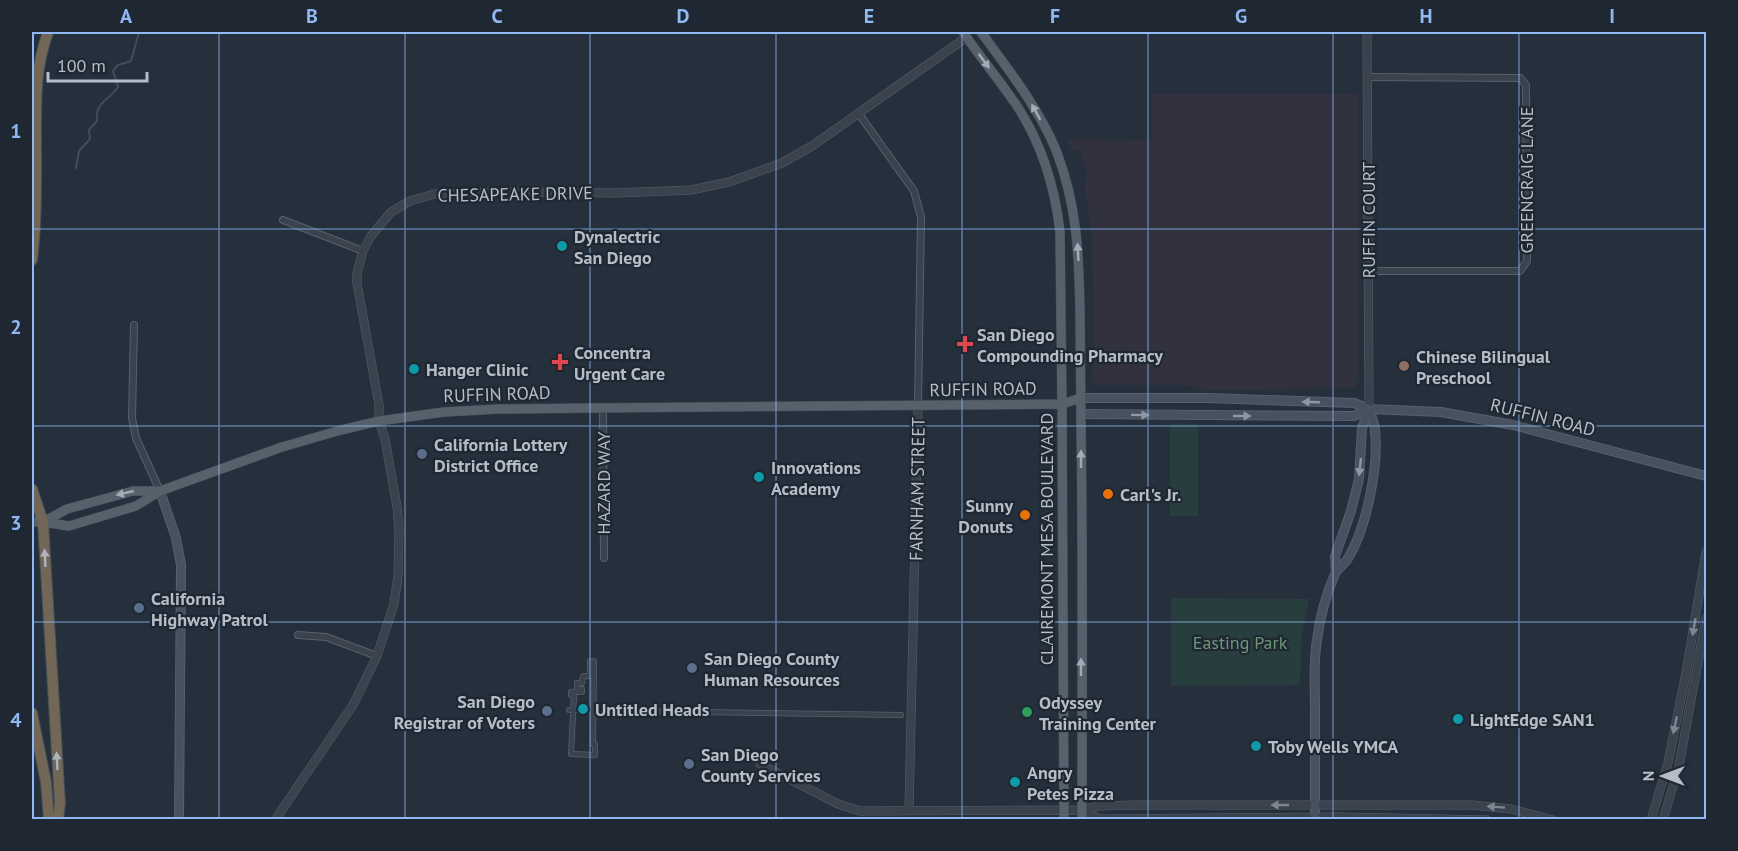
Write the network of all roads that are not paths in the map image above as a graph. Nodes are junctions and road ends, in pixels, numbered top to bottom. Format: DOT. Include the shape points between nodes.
graph roads {
  1 [pos="48,32"];
  2 [pos="981,32"];
  3 [pos="1367,32"];
  4 [pos="965,34"];
  5 [pos="1367,77"];
  6 [pos="859,114"];
  7 [pos="283,220"];
  8 [pos="363,251"];
  9 [pos="32,260"];
  10 [pos="1368,271"];
  11 [pos="134,324"];
  12 [pos="1081,398"];
  13 [pos="1062,404"];
  14 [pos="918,406"];
  15 [pos="603,408"];
  16 [pos="1369,409"];
  17 [pos="1081,414"];
  18 [pos="379,421"];
  19 [pos="1707,476"];
  20 [pos="32,489"];
  21 [pos="160,491"];
  22 [pos="32,522"];
  23 [pos="43,522"];
  24 [pos="1707,552"];
  25 [pos="604,558"];
  26 [pos="1336,572"];
  27 [pos="1707,618"];
  28 [pos="298,635"];
  29 [pos="1690,647"];
  30 [pos="377,656"];
  31 [pos="1699,663"];
  32 [pos="1681,698"];
  33 [pos="571,710"];
  34 [pos="593,710"];
  35 [pos="32,713"];
  36 [pos="902,715"];
  37 [pos="1689,717"];
  38 [pos="760,764"];
  39 [pos="1315,805"];
  40 [pos="909,810"];
  41 [pos="1064,814"];
  42 [pos="1082,815"];
  43 [pos="1315,818"];
  44 [pos="49,819"];
  45 [pos="58,819"];
  46 [pos="179,819"];
  47 [pos="275,819"];
  48 [pos="1487,819"];
  49 [pos="1553,819"];
  50 [pos="1651,819"];
  51 [pos="1663,819"];
  1 -- 9 [label="highway" via="37,81 36,228"];
  12 -- 2 [label="main road, CLAIREMONT MESA BOULEVARD, one-way" via="1079,274 1072,202 1047,132"];
  3 -- 5 [label="street, RUFFIN COURT"];
  4 -- 6 [label="street, CHESAPEAKE DRIVE"];
  4 -- 13 [label="main road, CLAIREMONT MESA BOULEVARD, one-way" via="1018,108 1042,154 1053,189 1060,232"];
  5 -- 10 [label="street, RUFFIN COURT"];
  5 -- 10 [label="street, GREENCRAIG LANE" via="1522,80 1526,85 1527,261 1520,271"];
  6 -- 8 [label="street, CHESAPEAKE DRIVE" via="782,163 711,188 434,194 391,212"];
  6 -- 14 [label="street, FARNHAM STREET" via="914,191 921,217"];
  7 -- 8 [label="street"];
  8 -- 18 [label="street, CHESAPEAKE DRIVE" via="357,273 358,293"];
  10 -- 16 [label="street, RUFFIN COURT"];
  11 -- 21 [label="street" via="132,418 136,438"];
  12 -- 13 [label="main road, RUFFIN ROAD"];
  16 -- 12 [label="main road, RUFFIN ROAD, one-way" via="1354,403"];
  12 -- 17 [label="main road, CLAIREMONT MESA BOULEVARD"];
  13 -- 14 [label="main road, RUFFIN ROAD"];
  13 -- 17 [label="main road, RUFFIN ROAD"];
  13 -- 41 [label="main road, CLAIREMONT MESA BOULEVARD"];
  14 -- 15 [label="main road, RUFFIN ROAD"];
  14 -- 40 [label="street, FARNHAM STREET"];
  15 -- 18 [label="main road, RUFFIN ROAD" via="444,412"];
  15 -- 25 [label="street, HAZARD WAY"];
  17 -- 16 [label="main road, RUFFIN ROAD, one-way" via="1354,416"];
  16 -- 19 [label="main road, RUFFIN ROAD" via="1441,412 1513,425"];
  16 -- 26 [label="main road, one-way" via="1362,428 1359,479 1335,556"];
  16 -- 26 [label="main road" via="1375,429 1372,483 1356,538"];
  42 -- 17 [label="main road, CLAIREMONT MESA BOULEVARD, one-way"];
  18 -- 21 [label="main road, RUFFIN ROAD" via="282,447"];
  18 -- 30 [label="street, CHESAPEAKE DRIVE" via="399,530 398,576"];
  20 -- 23 [label="highway"];
  21 -- 23 [label="main road, one-way" via="133,491 67,509"];
  21 -- 23 [label="main road" via="136,506 69,526"];
  21 -- 46 [label="main road" via="177,537 181,565"];
  22 -- 23 [label="main road"];
  45 -- 23 [label="highway, one-way"];
  24 -- 29 [label="street, one-way"];
  26 -- 39 [label="main road" via="1317,641 1314,670"];
  27 -- 31 [label="street"];
  28 -- 30 [label="street" via="326,637"];
  29 -- 31 [label="street"];
  29 -- 32 [label="street"];
  30 -- 47 [label="street, CHESAPEAKE DRIVE" via="353,705"];
  31 -- 37 [label="street"];
  32 -- 37 [label="street"];
  32 -- 50 [label="street, one-way" via="1668,763"];
  33 -- 34 [label="street"];
  33 -- 34 [label="street" via="571,754 595,754"];
  33 -- 34 [label="street" via="571,692 582,692 577,683 582,683 583,676 590,676 590,661 594,661"];
  34 -- 36 [label="street"];
  35 -- 44 [label="highway"];
  37 -- 51 [label="street"];
  38 -- 40 [label="street" via="850,808"];
  39 -- 42 [label="street, one-way" via="1099,806"];
  39 -- 43 [label="main road"];
  49 -- 39 [label="street, one-way" via="1511,808 1472,805"];
  40 -- 41 [label="street"];
  41 -- 42 [label="street"];
  42 -- 43 [label="street" via="1099,819"];
  43 -- 48 [label="street"];
}
